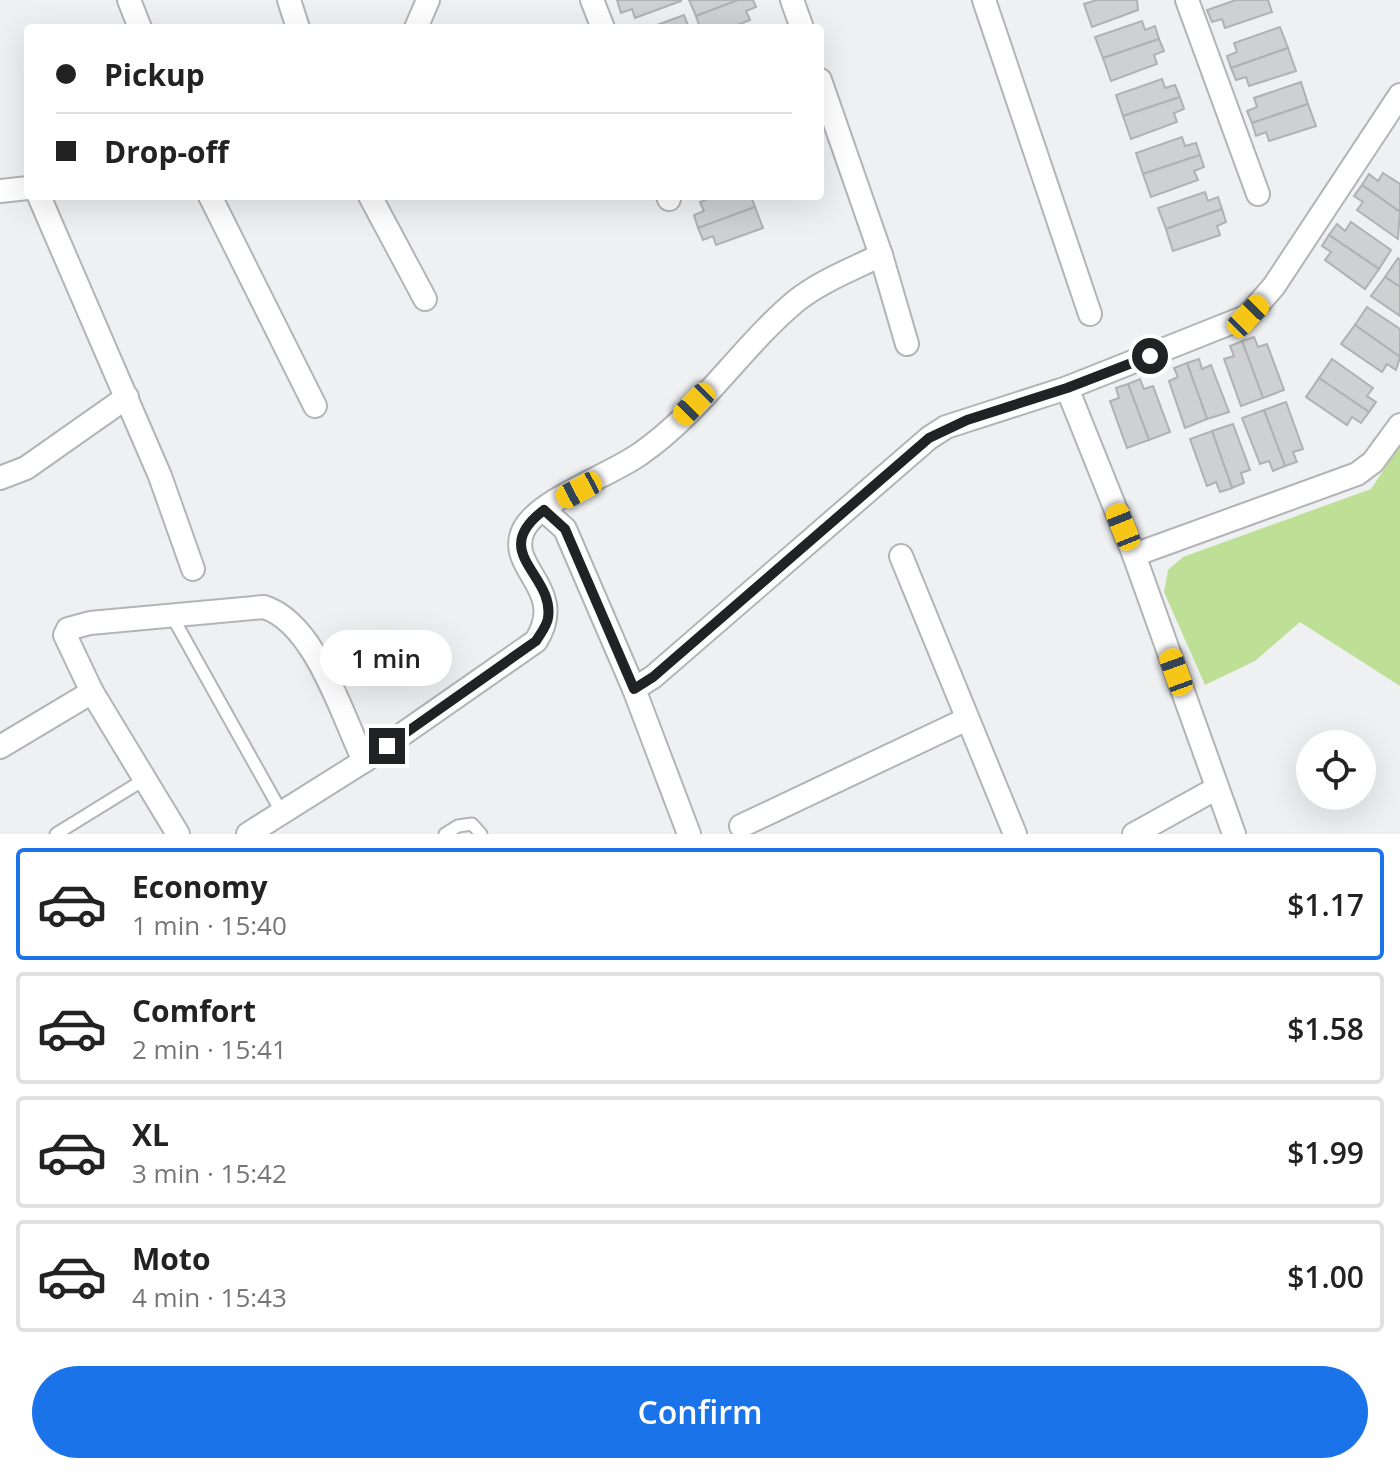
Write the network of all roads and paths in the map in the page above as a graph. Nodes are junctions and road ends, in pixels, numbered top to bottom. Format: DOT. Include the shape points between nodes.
graph roads {
  1 [pos="129,0"];
  2 [pos="289,0"];
  3 [pos="428,0"];
  4 [pos="592,0"];
  5 [pos="792,0"];
  6 [pos="984,0"];
  7 [pos="1187,0"];
  8 [pos="138,24"];
  9 [pos="297,24"];
  10 [pos="418,24"];
  11 [pos="601,24"];
  12 [pos="801,24"];
  13 [pos="824,91"];
  14 [pos="1400,95"];
  15 [pos="24,188"];
  16 [pos="0,191"];
  17 [pos="1258,194"];
  18 [pos="41,200"];
  19 [pos="212,200"];
  20 [pos="372,200"];
  21 [pos="881,255"];
  22 [pos="425,299"];
  23 [pos="1090,314"];
  24 [pos="907,344"];
  25 [pos="1067,388"];
  26 [pos="127,397"];
  27 [pos="315,406"];
  28 [pos="1400,425"];
  29 [pos="0,478"];
  30 [pos="544,510"];
  31 [pos="1134,555"];
  32 [pos="901,556"];
  33 [pos="193,569"];
  34 [pos="173,618"];
  35 [pos="634,689"];
  36 [pos="92,692"];
  37 [pos="967,719"];
  38 [pos="0,747"];
  39 [pos="364,761"];
  40 [pos="145,779"];
  41 [pos="1217,788"];
  42 [pos="283,814"];
  43 [pos="741,826"];
  44 [pos="56,834"];
  45 [pos="178,834"];
  46 [pos="248,834"];
  47 [pos="445,834"];
  48 [pos="481,834"];
  49 [pos="689,834"];
  50 [pos="1015,834"];
  51 [pos="1134,834"];
  52 [pos="1234,834"];
  1 -- 8 [label="street"];
  2 -- 9 [label="street"];
  3 -- 10 [label="street"];
  4 -- 11 [label="street"];
  5 -- 12 [label="street"];
  6 -- 23 [label="street"];
  7 -- 17 [label="street"];
  13 -- 21 [label="street"];
  14 -- 25 [label="street" via="1274,286 1248,316"];
  15 -- 16 [label="street"];
  18 -- 26 [label="street"];
  19 -- 27 [label="street"];
  20 -- 22 [label="street"];
  21 -- 24 [label="street"];
  21 -- 30 [label="street" via="798,300 650,447"];
  25 -- 31 [label="street"];
  25 -- 35 [label="street" via="929,438"];
  26 -- 29 [label="street" via="26,468"];
  26 -- 33 [label="street"];
  28 -- 31 [label="street" via="1373,462 1357,474"];
  30 -- 35 [label="street" via="565,529"];
  30 -- 39 [label="street" via="530,521 521,544 548,609 536,641"];
  31 -- 41 [label="street"];
  32 -- 37 [label="street"];
  34 -- 36 [label="street" via="68,629 68,646"];
  34 -- 39 [label="street" via="264,607 279,612 305,637"];
  34 -- 42 [label="lane"];
  35 -- 49 [label="street"];
  36 -- 38 [label="street"];
  36 -- 40 [label="street"];
  37 -- 43 [label="street"];
  37 -- 50 [label="street"];
  39 -- 42 [label="street"];
  40 -- 44 [label="lane"];
  40 -- 45 [label="street"];
  41 -- 51 [label="street"];
  41 -- 52 [label="street"];
  42 -- 46 [label="street"];
  47 -- 48 [label="lane" via="472,824"];
}
